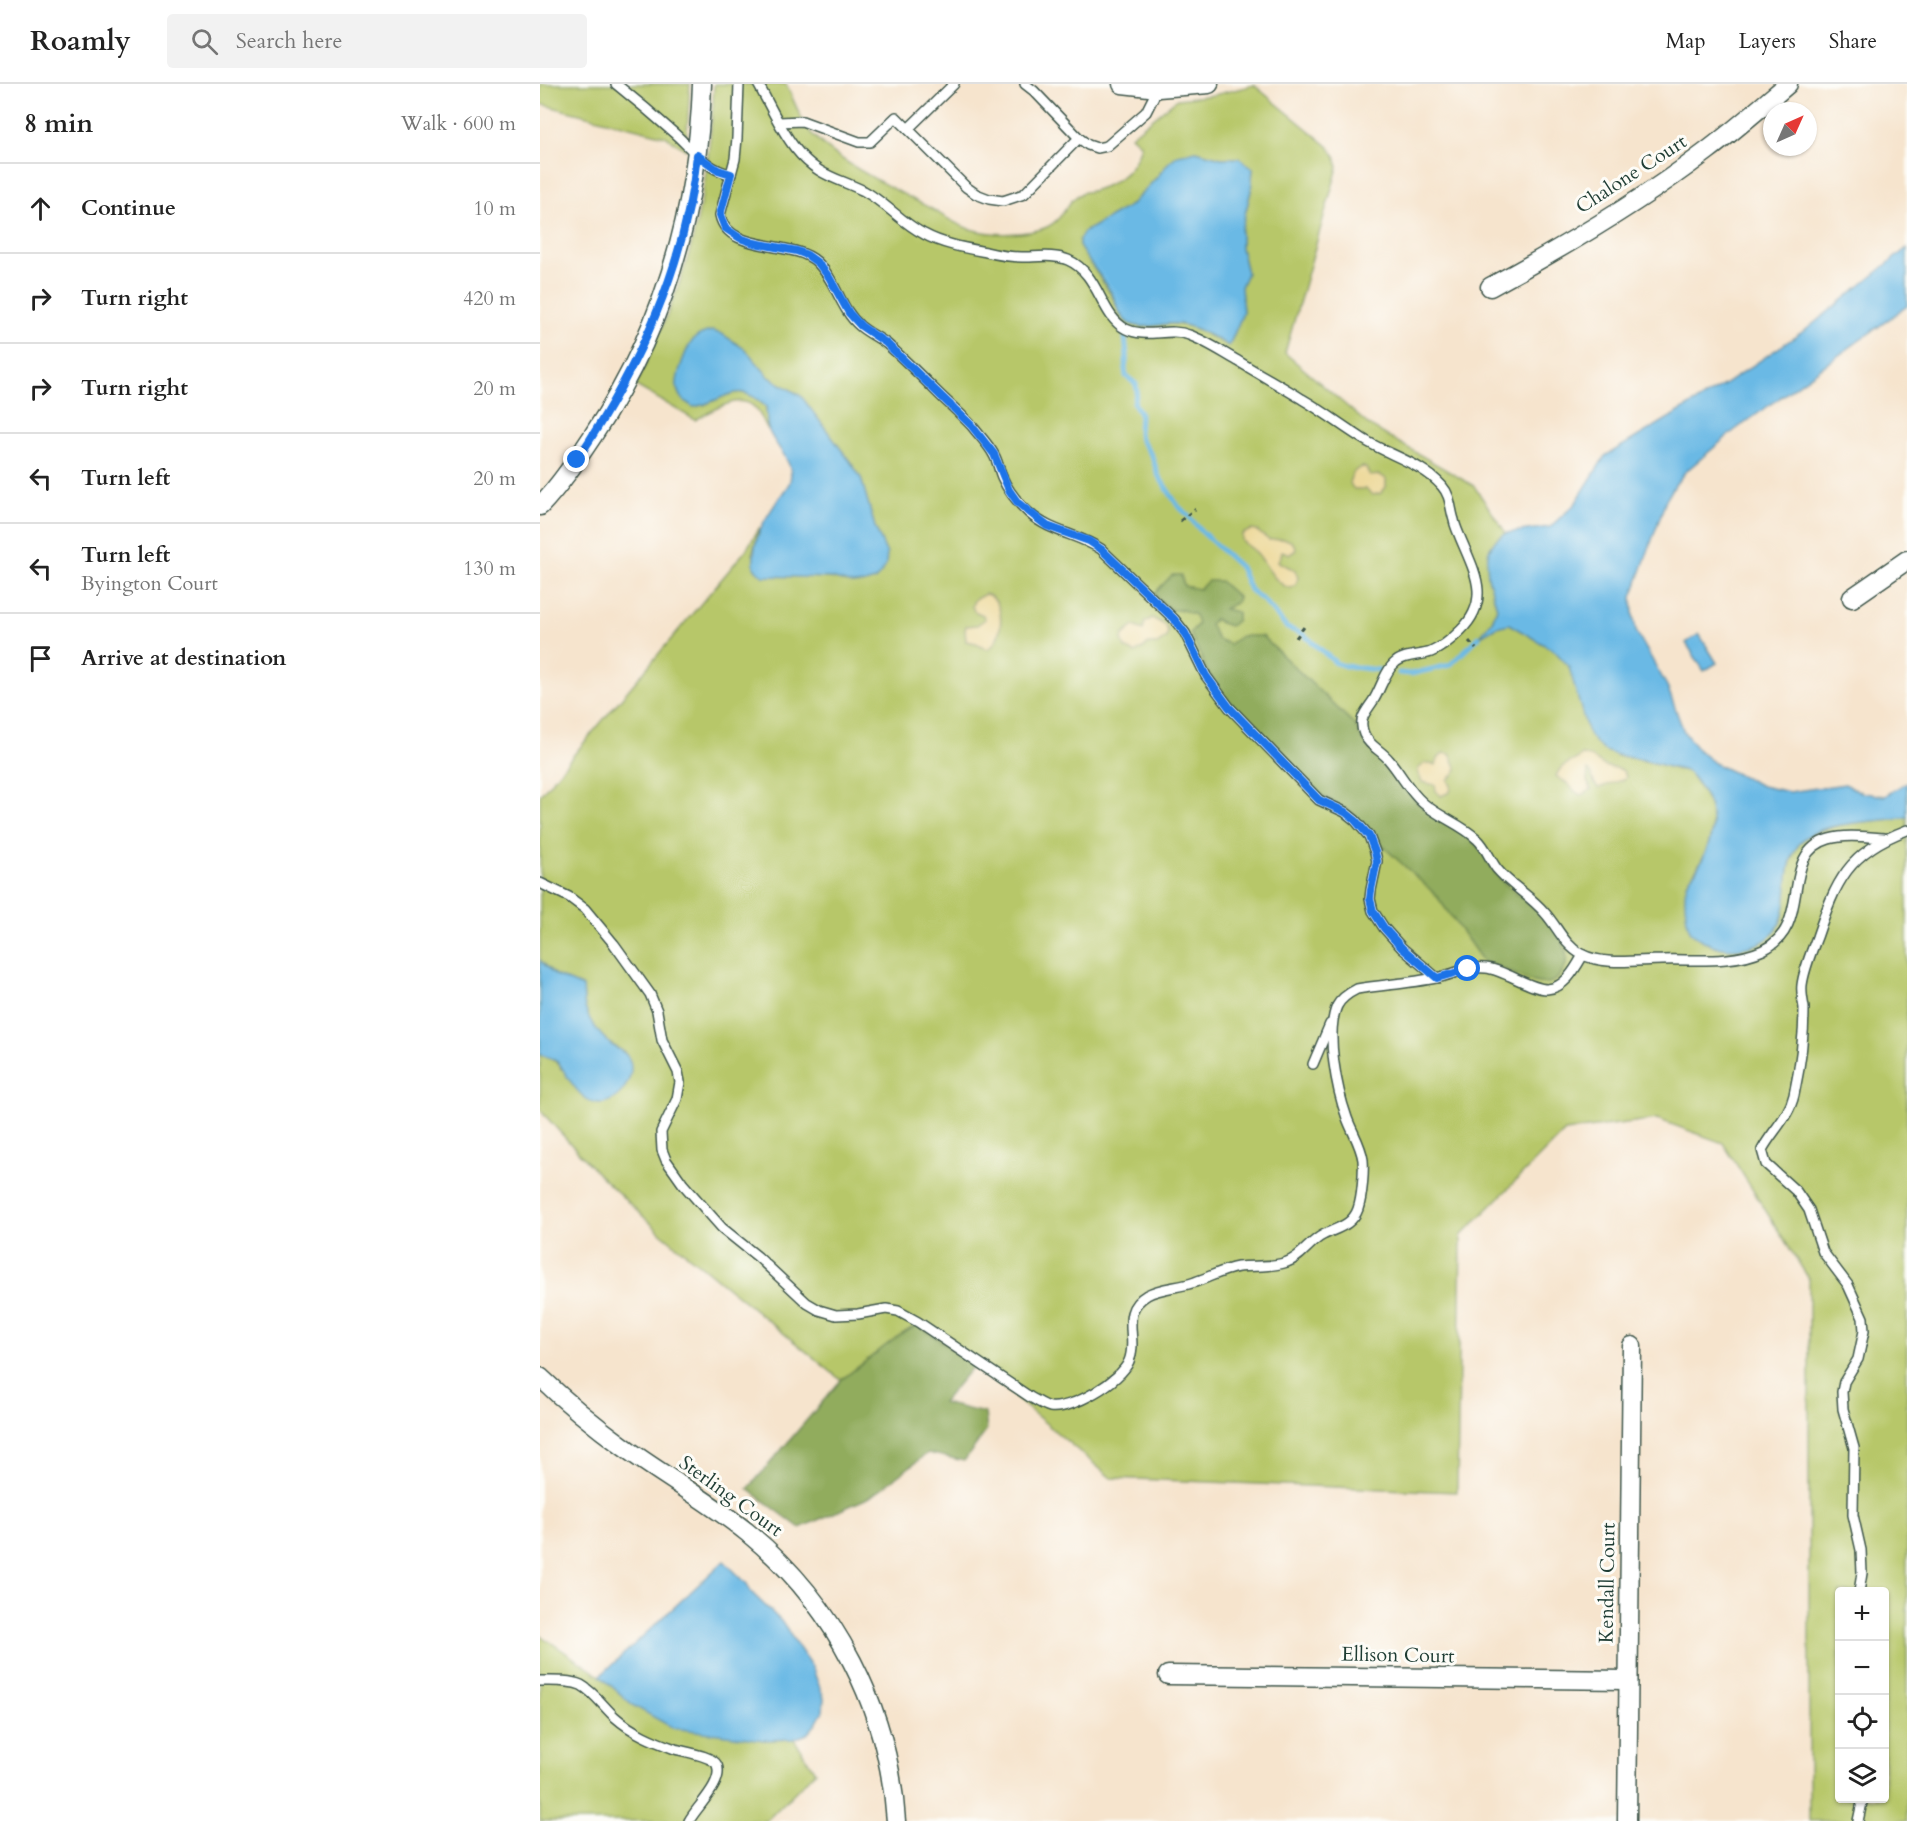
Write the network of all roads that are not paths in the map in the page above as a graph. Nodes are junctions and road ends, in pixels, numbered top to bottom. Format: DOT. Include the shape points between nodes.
graph roads {
  1 [pos="616,84"];
  2 [pos="702,84"];
  3 [pos="739,84"];
  4 [pos="758,84"];
  5 [pos="954,84"];
  6 [pos="1025,84"];
  7 [pos="1122,84"];
  8 [pos="1209,84"];
  9 [pos="1788,84"];
  10 [pos="1158,88"];
  11 [pos="779,122"];
  12 [pos="908,129"];
  13 [pos="1079,138"];
  14 [pos="697,155"];
  15 [pos="731,174"];
  16 [pos="1490,287"];
  17 [pos="540,506"];
  18 [pos="1907,560"];
  19 [pos="1852,598"];
  20 [pos="1907,830"];
  21 [pos="1884,838"];
  22 [pos="540,883"];
  23 [pos="1583,955"];
  24 [pos="1437,978"];
  25 [pos="1334,1017"];
  26 [pos="1313,1064"];
  27 [pos="1632,1346"];
  28 [pos="540,1377"];
  29 [pos="1860,1587"];
  30 [pos="1168,1675"];
  31 [pos="1628,1680"];
  32 [pos="540,1681"];
  33 [pos="1862,1803"];
  34 [pos="689,1821"];
  35 [pos="896,1821"];
  36 [pos="1627,1821"];
  37 [pos="1858,1821"];
  1 -- 14 [label="lane"];
  2 -- 14 [label="street"];
  3 -- 15 [label="lane"];
  4 -- 11 [label="lane"];
  5 -- 12 [label="lane"];
  6 -- 13 [label="lane"];
  7 -- 10 [label="street"];
  8 -- 10 [label="street"];
  9 -- 16 [label="street, Chalone Court" via="1706,152 1636,201"];
  10 -- 13 [label="lane" via="1146,112 1107,146 1097,148"];
  11 -- 12 [label="lane" via="802,121 859,142 870,142 896,117"];
  11 -- 23 [label="lane" via="813,167 864,192 924,234 997,255 1066,259 1088,276 1111,315 1125,329 1134,333 1179,332 1201,340 1441,484 1477,576 1477,604 1471,619 1444,646 1395,662 1364,713 1362,730 1420,800 1476,838 1497,869"];
  12 -- 13 [label="lane" via="976,194 1003,201 1024,194"];
  14 -- 15 [label="lane"];
  14 -- 17 [label="street" via="686,222 644,345 603,420"];
  15 -- 24 [label="lane" via="720,215 725,228 740,238 797,251 818,263 861,326 886,343 971,425 994,454 1018,503 1047,526 1101,549 1174,619 1206,676 1229,707 1319,800 1355,820 1369,836 1377,861 1370,899 1373,911 1402,948"];
  18 -- 19 [label="street"];
  20 -- 21 [label="lane"];
  21 -- 23 [label="lane" via="1825,839 1807,852 1790,922 1773,944 1761,951 1731,958 1599,961"];
  21 -- 29 [label="lane" via="1858,857 1842,876 1826,909 1805,969 1803,1029 1794,1098 1762,1150 1766,1164 1796,1191 1809,1210 1823,1252 1848,1285 1863,1318 1858,1359 1842,1392 1854,1448 1853,1515 1861,1551"];
  22 -- 25 [label="lane" via="585,909 650,994 662,1040 680,1082 661,1132 666,1160 722,1228 807,1304 836,1315 892,1310 918,1322 1048,1406 1080,1401 1126,1366 1133,1345 1131,1316 1146,1296 1224,1270 1289,1262 1316,1239 1353,1219 1358,1210 1363,1159 1337,1074 1332,1040"];
  23 -- 24 [label="lane" via="1562,984 1547,989 1483,967"];
  24 -- 25 [label="lane" via="1357,989 1338,1004"];
  25 -- 26 [label="lane"];
  27 -- 31 [label="street, Kendall Court"];
  28 -- 35 [label="street, Sterling Court" via="624,1447 747,1532 794,1576 833,1628 856,1669 883,1742"];
  30 -- 31 [label="street, Ellison Court"];
  31 -- 36 [label="street, Kendall Court"];
  32 -- 34 [label="lane" via="582,1686 631,1730 649,1740 714,1761 718,1773 714,1785"];
  33 -- 37 [label="lane"];
}
